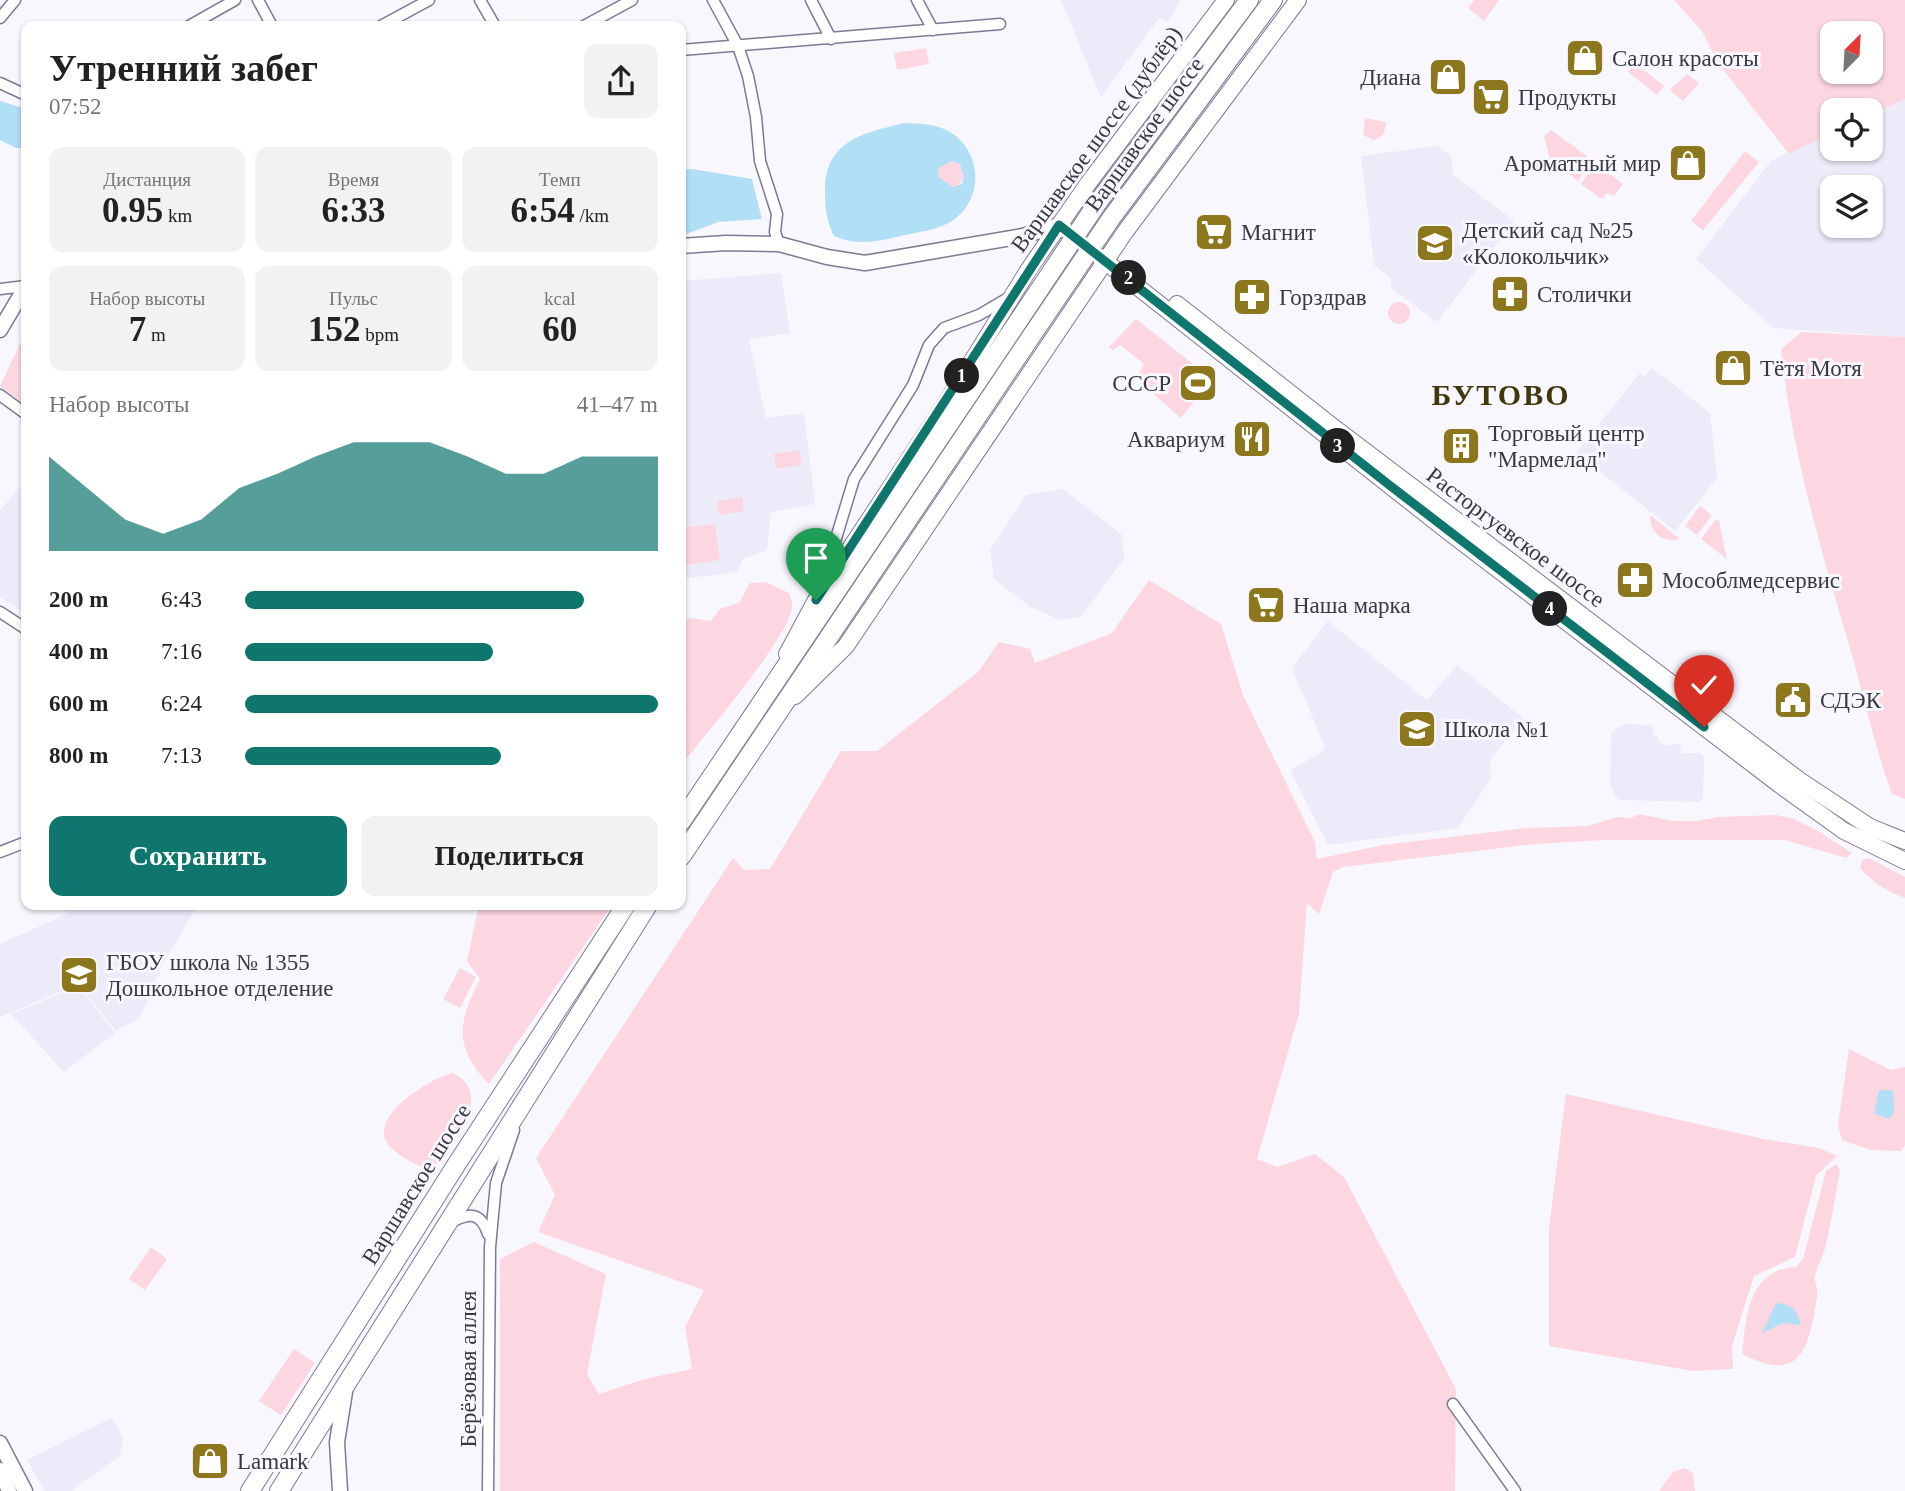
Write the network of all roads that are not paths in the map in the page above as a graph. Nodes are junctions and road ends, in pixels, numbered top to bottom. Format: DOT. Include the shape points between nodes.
graph roads {
  1 [pos="15,0"];
  2 [pos="234,0"];
  3 [pos="258,0"];
  4 [pos="429,0"];
  5 [pos="480,0"];
  6 [pos="632,0"];
  7 [pos="713,0"];
  8 [pos="811,0"];
  9 [pos="917,0"];
  10 [pos="1226,0"];
  11 [pos="1249,0"];
  12 [pos="1273,0"];
  13 [pos="1298,0"];
  14 [pos="0,18"];
  15 [pos="198,21"];
  16 [pos="269,21"];
  17 [pos="389,21"];
  18 [pos="492,21"];
  19 [pos="593,21"];
  20 [pos="1000,24"];
  21 [pos="933,30"];
  22 [pos="831,39"];
  23 [pos="738,46"];
  24 [pos="686,50"];
  25 [pos="0,83"];
  26 [pos="21,93"];
  27 [pos="1059,225"];
  28 [pos="1013,238"];
  29 [pos="779,244"];
  30 [pos="686,246"];
  31 [pos="1109,256"];
  32 [pos="1029,268"];
  33 [pos="21,287"];
  34 [pos="0,289"];
  35 [pos="21,294"];
  36 [pos="1013,294"];
  37 [pos="0,330"];
  38 [pos="0,395"];
  39 [pos="21,410"];
  40 [pos="816,600"];
  41 [pos="0,612"];
  42 [pos="21,626"];
  43 [pos="764,699"];
  44 [pos="781,710"];
  45 [pos="686,815"];
  46 [pos="1905,841"];
  47 [pos="21,844"];
  48 [pos="686,850"];
  49 [pos="0,852"];
  50 [pos="1905,861"];
  51 [pos="623,910"];
  52 [pos="645,910"];
  53 [pos="522,1106"];
  54 [pos="447,1224"];
  55 [pos="489,1247"];
  56 [pos="347,1383"];
  57 [pos="1453,1404"];
  58 [pos="0,1443"];
  59 [pos="0,1470"];
  60 [pos="9,1491"];
  61 [pos="25,1491"];
  62 [pos="250,1491"];
  63 [pos="279,1491"];
  64 [pos="341,1491"];
  65 [pos="488,1491"];
  66 [pos="1515,1491"];
  1 -- 14 [label="street"];
  2 -- 15 [label="street"];
  3 -- 16 [label="street"];
  4 -- 17 [label="street"];
  5 -- 18 [label="street"];
  6 -- 19 [label="street"];
  7 -- 23 [label="street"];
  8 -- 22 [label="street"];
  9 -- 21 [label="street"];
  10 -- 27 [label="main road, Варшавское шоссе (дублёр)"];
  11 -- 43 [label="main road, Варшавское шоссе, bridge" via="1096,205"];
  12 -- 44 [label="main road, Варшавское шоссе, bridge" via="1112,218"];
  13 -- 31 [label="main road"];
  20 -- 21 [label="street"];
  21 -- 22 [label="street"];
  22 -- 23 [label="street"];
  23 -- 24 [label="street"];
  23 -- 29 [label="street" via="756,117 760,161 777,214"];
  25 -- 26 [label="street"];
  27 -- 28 [label="street"];
  27 -- 31 [label="main road"];
  27 -- 32 [label="main road, Варшавское шоссе (дублёр)"];
  28 -- 29 [label="street" via="865,263"];
  28 -- 32 [label="street" via="1028,242 1033,249"];
  29 -- 30 [label="street"];
  31 -- 44 [label="main road" via="846,646"];
  31 -- 46 [label="main road, Расторгуевское шоссе" via="1799,780 1870,827"];
  31 -- 50 [label="main road, Расторгуевское шоссе" via="1325,436 1627,669 1821,815"];
  32 -- 36 [label="main road, Варшавское шоссе (дублёр)"];
  33 -- 34 [label="street"];
  35 -- 37 [label="street"];
  36 -- 40 [label="main road, Варшавское шоссе (дублёр)"];
  36 -- 40 [label="street" via="944,328 929,345 913,385 854,479"];
  38 -- 39 [label="street"];
  40 -- 43 [label="main road, Варшавское шоссе (дублёр)"];
  41 -- 42 [label="street"];
  43 -- 45 [label="main road, Варшавское шоссе"];
  44 -- 48 [label="main road, Варшавское шоссе"];
  47 -- 49 [label="street"];
  51 -- 62 [label="main road, Варшавское шоссе"];
  52 -- 53 [label="main road, Варшавское шоссе"];
  53 -- 54 [label="main road, Варшавское шоссе"];
  53 -- 55 [label="street, Берёзовая аллея" via="496,1183"];
  54 -- 55 [label="street, Берёзовая аллея" via="461,1216 478,1216 484,1221"];
  54 -- 56 [label="main road, Варшавское шоссе"];
  55 -- 65 [label="street, Берёзовая аллея"];
  56 -- 63 [label="main road, Варшавское шоссе"];
  56 -- 64 [label="street" via="337,1442"];
  57 -- 66 [label="street"];
  58 -- 61 [label="street"];
  59 -- 60 [label="street"];
}
